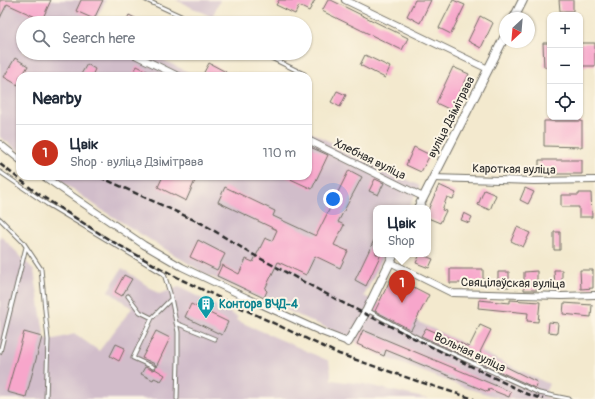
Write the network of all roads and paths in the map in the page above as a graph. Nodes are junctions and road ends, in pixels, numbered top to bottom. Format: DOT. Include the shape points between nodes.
graph roads {
  1 [pos="146,0"];
  2 [pos="345,0"];
  3 [pos="522,0"];
  4 [pos="517,12"];
  5 [pos="181,16"];
  6 [pos="499,48"];
  7 [pos="145,60"];
  8 [pos="275,60"];
  9 [pos="488,69"];
  10 [pos="170,72"];
  11 [pos="300,72"];
  12 [pos="312,142"];
  13 [pos="0,144"];
  14 [pos="16,157"];
  15 [pos="0,172"];
  16 [pos="433,178"];
  17 [pos="49,180"];
  18 [pos="595,180"];
  19 [pos="423,197"];
  20 [pos="419,205"];
  21 [pos="0,219"];
  22 [pos="26,247"];
  23 [pos="392,257"];
  24 [pos="390,262"];
  25 [pos="595,295"];
  26 [pos="128,296"];
  27 [pos="171,299"];
  28 [pos="367,310"];
  29 [pos="152,318"];
  30 [pos="176,323"];
  31 [pos="215,339"];
  32 [pos="348,342"];
  33 [pos="0,352"];
  34 [pos="153,367"];
  35 [pos="46,399"];
  36 [pos="177,399"];
  37 [pos="569,399"];
  1 -- 5 [label="lane"];
  2 -- 9 [label="street"];
  3 -- 4 [label="street"];
  6 -- 9 [label="street, вуліца Дзімітрава"];
  7 -- 10 [label="street"];
  8 -- 11 [label="lane"];
  9 -- 16 [label="street, вуліца Дзімітрава"];
  12 -- 19 [label="street, Хлебная вуліца"];
  13 -- 14 [label="street"];
  15 -- 27 [label="lane" via="75,222 164,274"];
  16 -- 18 [label="street, Кароткая вуліца"];
  16 -- 19 [label="street, вуліца Дзімітрава"];
  17 -- 32 [label="street" via="144,246 182,267"];
  19 -- 20 [label="street, вуліца Дзімітрава"];
  21 -- 22 [label="lane"];
  22 -- 33 [label="lane"];
  22 -- 35 [label="lane" via="41,269 48,340"];
  23 -- 24 [label="street"];
  24 -- 25 [label="street, Свяцілаўская вуліца" via="452,293"];
  24 -- 28 [label="street"];
  26 -- 29 [label="lane" via="140,312"];
  27 -- 29 [label="lane"];
  27 -- 30 [label="lane"];
  28 -- 32 [label="street"];
  28 -- 37 [label="lane, Вольная вуліца" via="420,339 539,393"];
  29 -- 34 [label="lane" via="133,358"];
  30 -- 31 [label="lane"];
  30 -- 36 [label="lane"];
}
